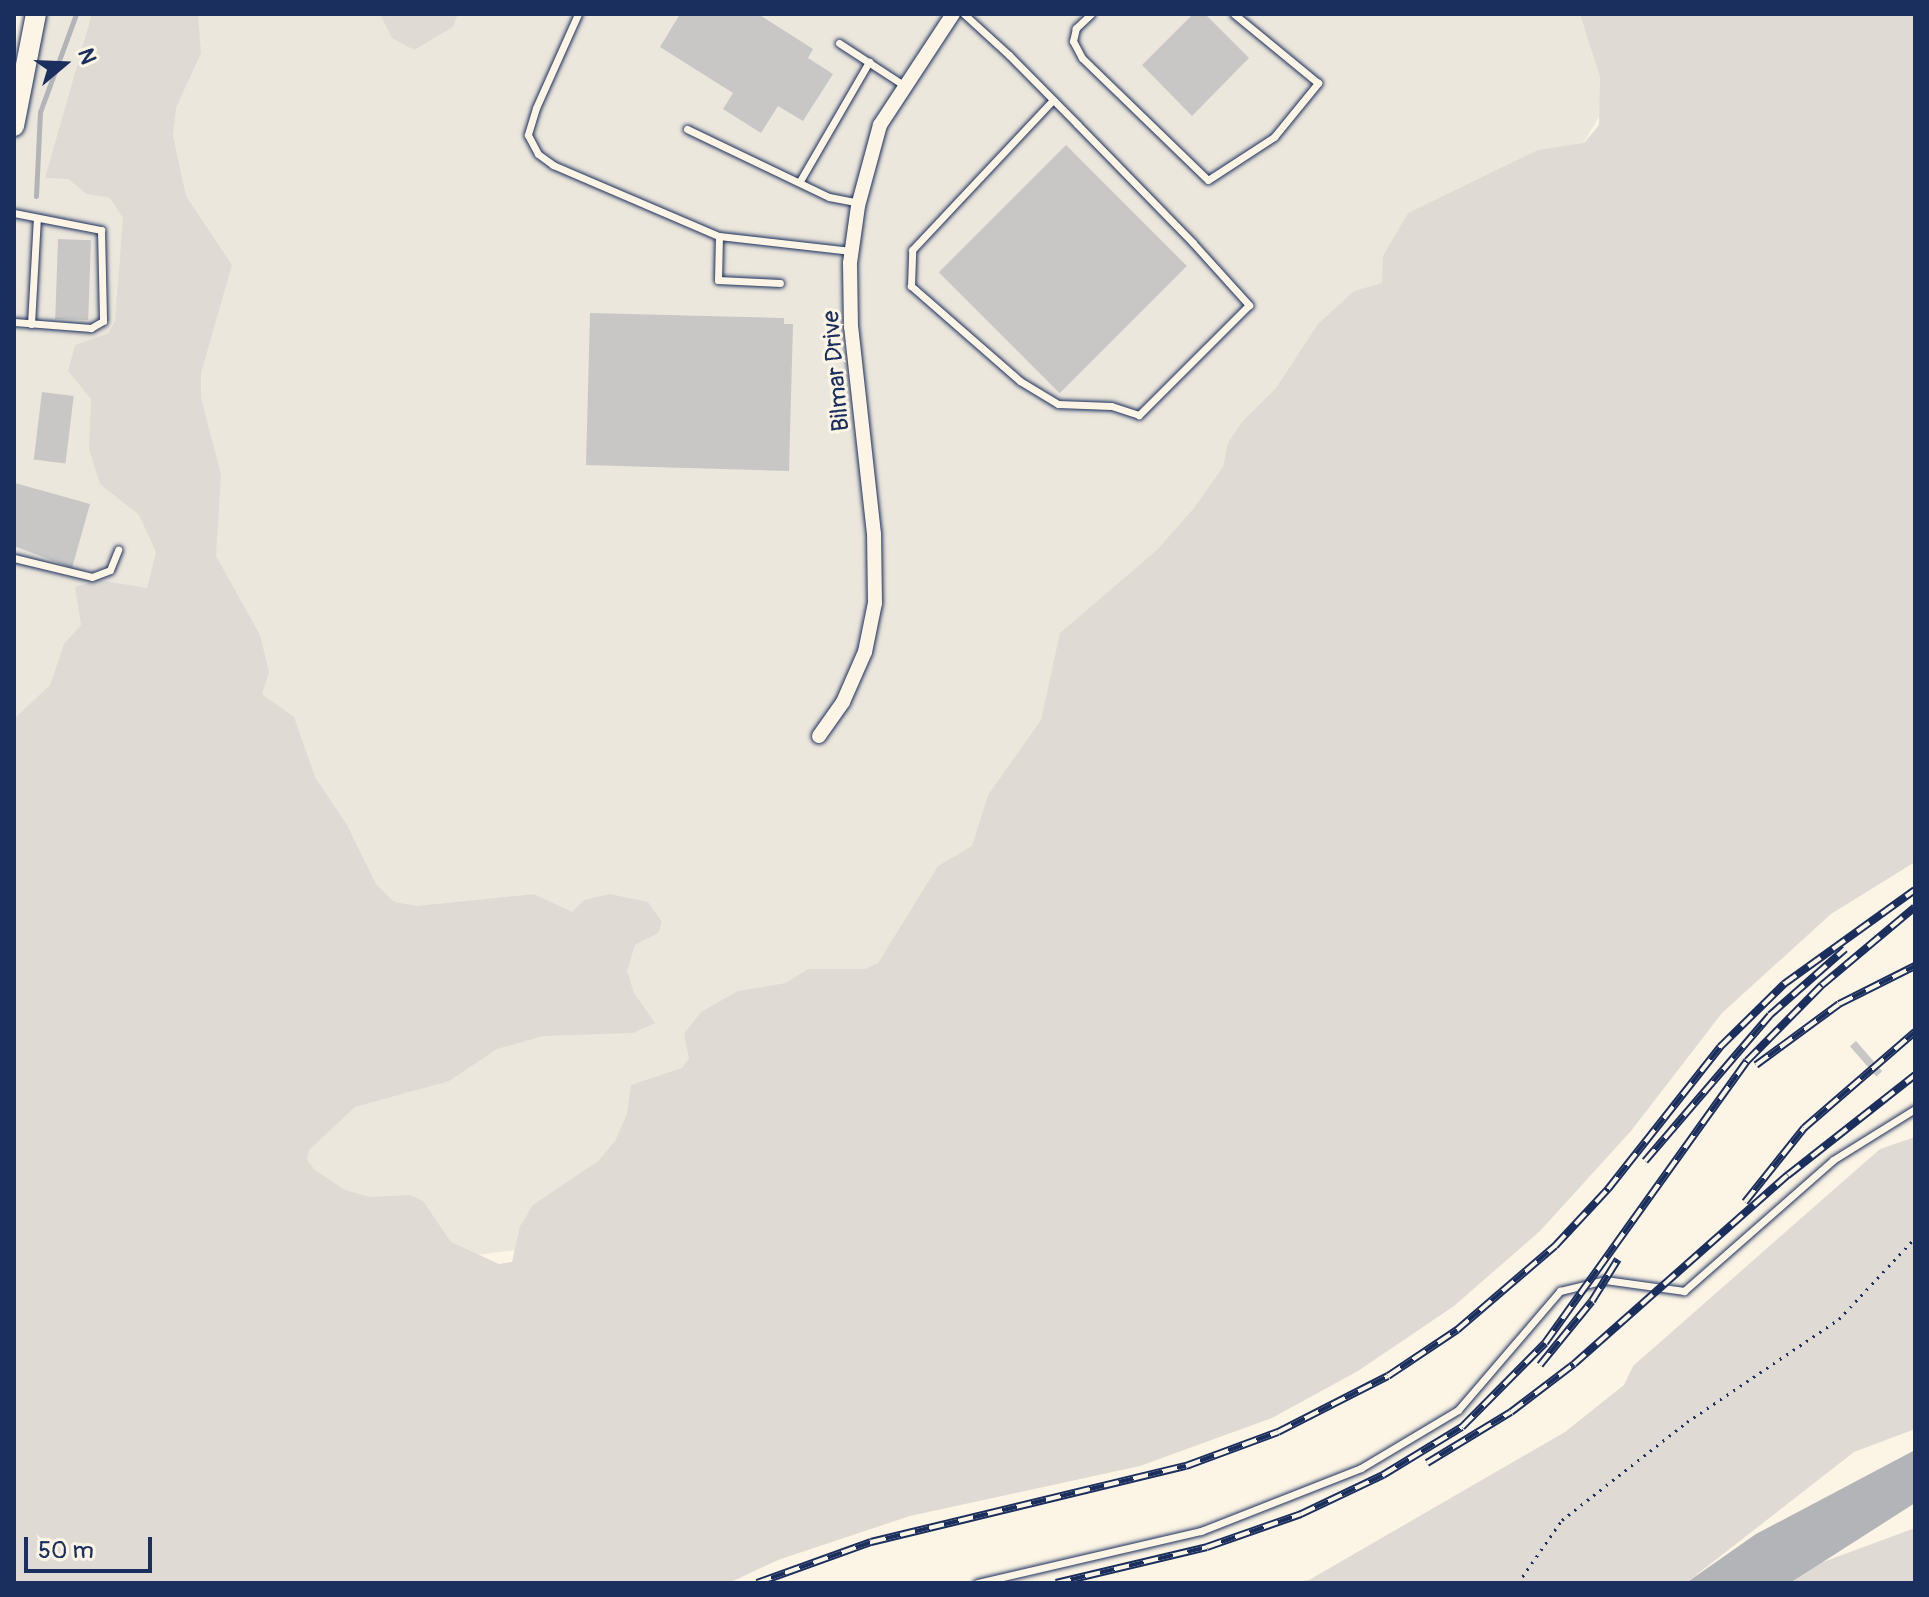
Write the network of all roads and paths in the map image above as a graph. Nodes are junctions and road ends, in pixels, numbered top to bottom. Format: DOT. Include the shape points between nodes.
graph roads {
  1 [pos="36,14"];
  2 [pos="578,14"];
  3 [pos="953,14"];
  4 [pos="964,14"];
  5 [pos="1091,14"];
  6 [pos="1234,14"];
  7 [pos="839,43"];
  8 [pos="869,62"];
  9 [pos="905,86"];
  10 [pos="1053,100"];
  11 [pos="14,126"];
  12 [pos="687,129"];
  13 [pos="800,181"];
  14 [pos="859,203"];
  15 [pos="14,213"];
  16 [pos="37,218"];
  17 [pos="719,236"];
  18 [pos="851,251"];
  19 [pos="780,283"];
  20 [pos="14,322"];
  21 [pos="31,324"];
  22 [pos="118,550"];
  23 [pos="14,558"];
  24 [pos="819,736"];
  25 [pos="1915,1109"];
  26 [pos="1915,1238"];
  27 [pos="977,1583"];
  28 [pos="1518,1583"];
  1 -- 11 [label="main road"];
  2 -- 17 [label="lane" via="528,135 538,154"];
  3 -- 9 [label="street, Bilmar Drive"];
  4 -- 10 [label="lane"];
  5 -- 6 [label="lane" via="1076,28 1073,41 1082,58 1208,180 1274,137 1318,83"];
  7 -- 8 [label="lane"];
  8 -- 9 [label="lane"];
  8 -- 13 [label="lane"];
  9 -- 14 [label="street, Bilmar Drive" via="880,125"];
  10 -- 10 [label="lane" via="1249,305 1139,415 1111,406 1058,404 1020,381 911,286 912,250"];
  12 -- 13 [label="lane"];
  13 -- 14 [label="lane" via="829,197"];
  14 -- 18 [label="street, Bilmar Drive"];
  15 -- 16 [label="lane"];
  16 -- 21 [label="lane"];
  16 -- 21 [label="lane" via="101,230 103,321 91,328"];
  17 -- 18 [label="lane"];
  17 -- 19 [label="lane" via="718,280"];
  18 -- 24 [label="street, Bilmar Drive" via="851,327 874,534 875,603 865,652 843,702"];
  20 -- 21 [label="lane"];
  22 -- 23 [label="lane" via="110,570 92,577"];
  25 -- 27 [label="lane" via="1833,1160 1684,1291 1605,1280 1560,1291 1458,1410 1361,1468 1267,1510 1201,1531"];
  26 -- 28 [label="path" via="1839,1319 1687,1422 1562,1520"];
}
